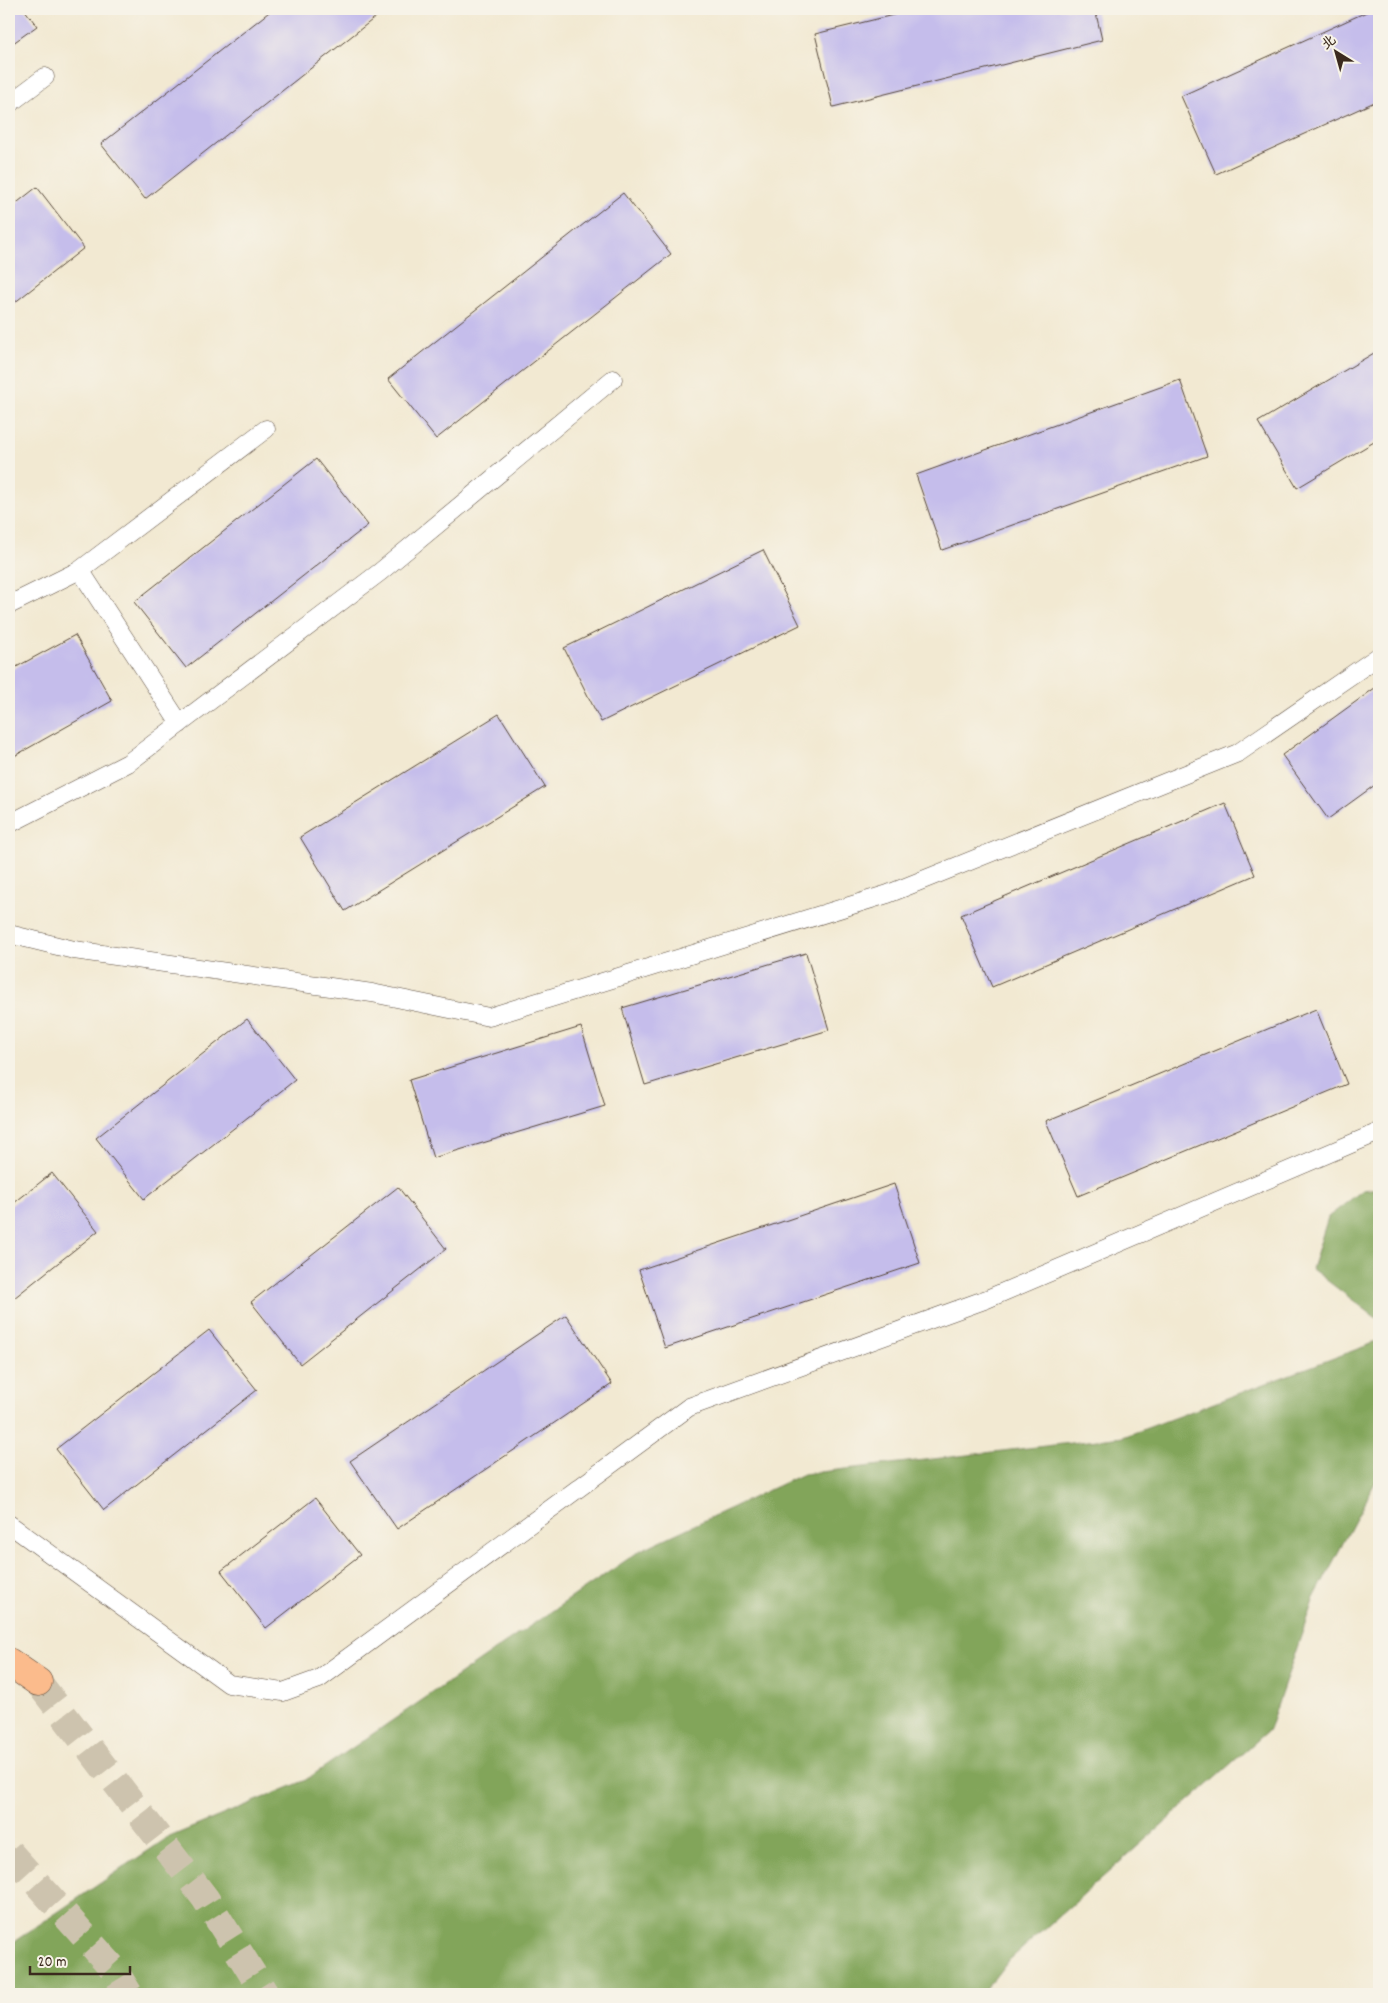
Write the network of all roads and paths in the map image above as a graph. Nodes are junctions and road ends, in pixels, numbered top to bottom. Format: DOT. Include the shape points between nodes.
graph roads {
  1 [pos="45,77"];
  2 [pos="9,104"];
  3 [pos="613,379"];
  4 [pos="266,429"];
  5 [pos="80,570"];
  6 [pos="9,605"];
  7 [pos="1379,656"];
  8 [pos="180,724"];
  9 [pos="9,824"];
  10 [pos="9,934"];
  11 [pos="1379,1132"];
  12 [pos="9,1524"];
  13 [pos="9,1662"];
  14 [pos="38,1682"];
  1 -- 2 [label="lane"];
  3 -- 8 [label="lane" via="380,572"];
  4 -- 5 [label="lane"];
  5 -- 6 [label="lane"];
  5 -- 8 [label="lane"];
  7 -- 10 [label="lane" via="1238,753 1211,764 888,894 490,1017 372,993 74,950"];
  8 -- 9 [label="lane" via="128,763"];
  11 -- 12 [label="lane" via="987,1299 688,1407 319,1679 283,1692 229,1684"];
  13 -- 14 [label="main road"];
}
